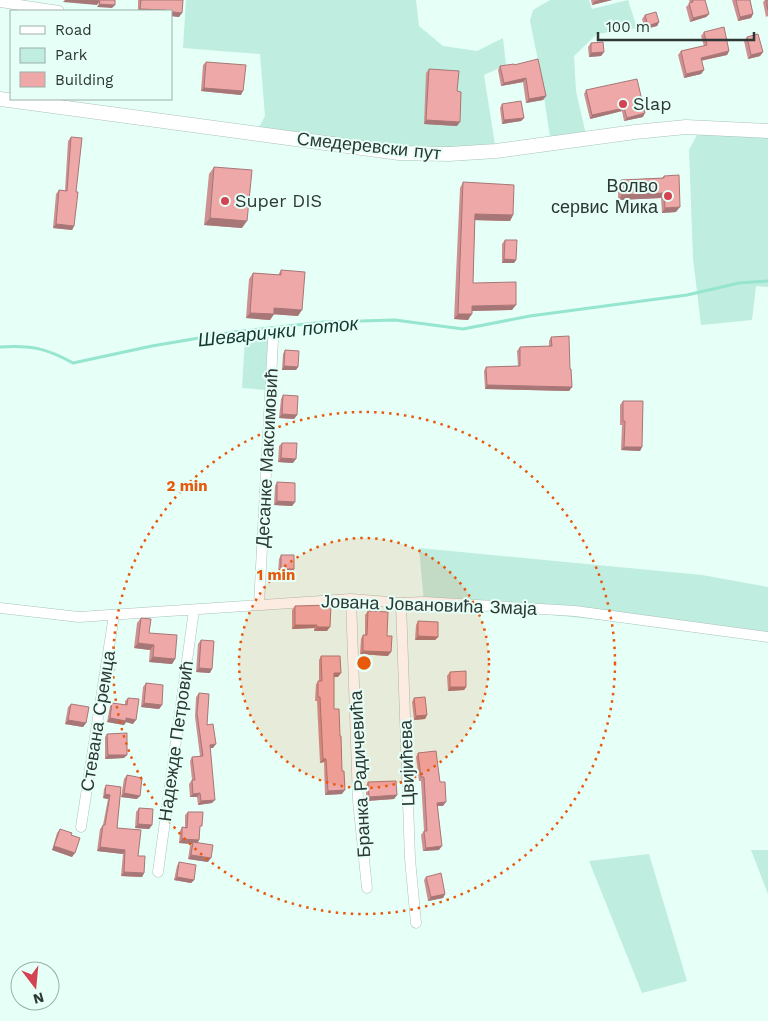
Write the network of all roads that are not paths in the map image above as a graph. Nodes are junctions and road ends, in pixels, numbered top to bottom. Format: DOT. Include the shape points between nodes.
graph roads {
  1 [pos="0,2"];
  2 [pos="52,10"];
  3 [pos="0,100"];
  4 [pos="768,131"];
  5 [pos="273,340"];
  6 [pos="351,600"];
  7 [pos="401,603"];
  8 [pos="259,606"];
  9 [pos="0,608"];
  10 [pos="194,610"];
  11 [pos="114,615"];
  12 [pos="768,637"];
  13 [pos="81,827"];
  14 [pos="158,872"];
  15 [pos="367,888"];
  16 [pos="416,923"];
  1 -- 2 [label="street"];
  3 -- 4 [label="main road, Смедеревски пут" via="398,153 496,151 686,127"];
  5 -- 8 [label="street, Десанке Максимовић"];
  6 -- 7 [label="street, Јована Јовановића Змаја"];
  6 -- 8 [label="street, Јована Јовановића Змаја"];
  6 -- 15 [label="street, Бранка Радичевића" via="358,800"];
  7 -- 12 [label="street, Јована Јовановића Змаја" via="575,611"];
  7 -- 16 [label="street, Цвијићева" via="410,859"];
  8 -- 10 [label="street, Јована Јовановића Змаја"];
  9 -- 11 [label="street, Јована Јовановића Змаја" via="71,616"];
  10 -- 11 [label="street, Јована Јовановића Змаја"];
  10 -- 14 [label="street, Надежде Петровић"];
  11 -- 13 [label="street, Стевана Сремца"];
}
